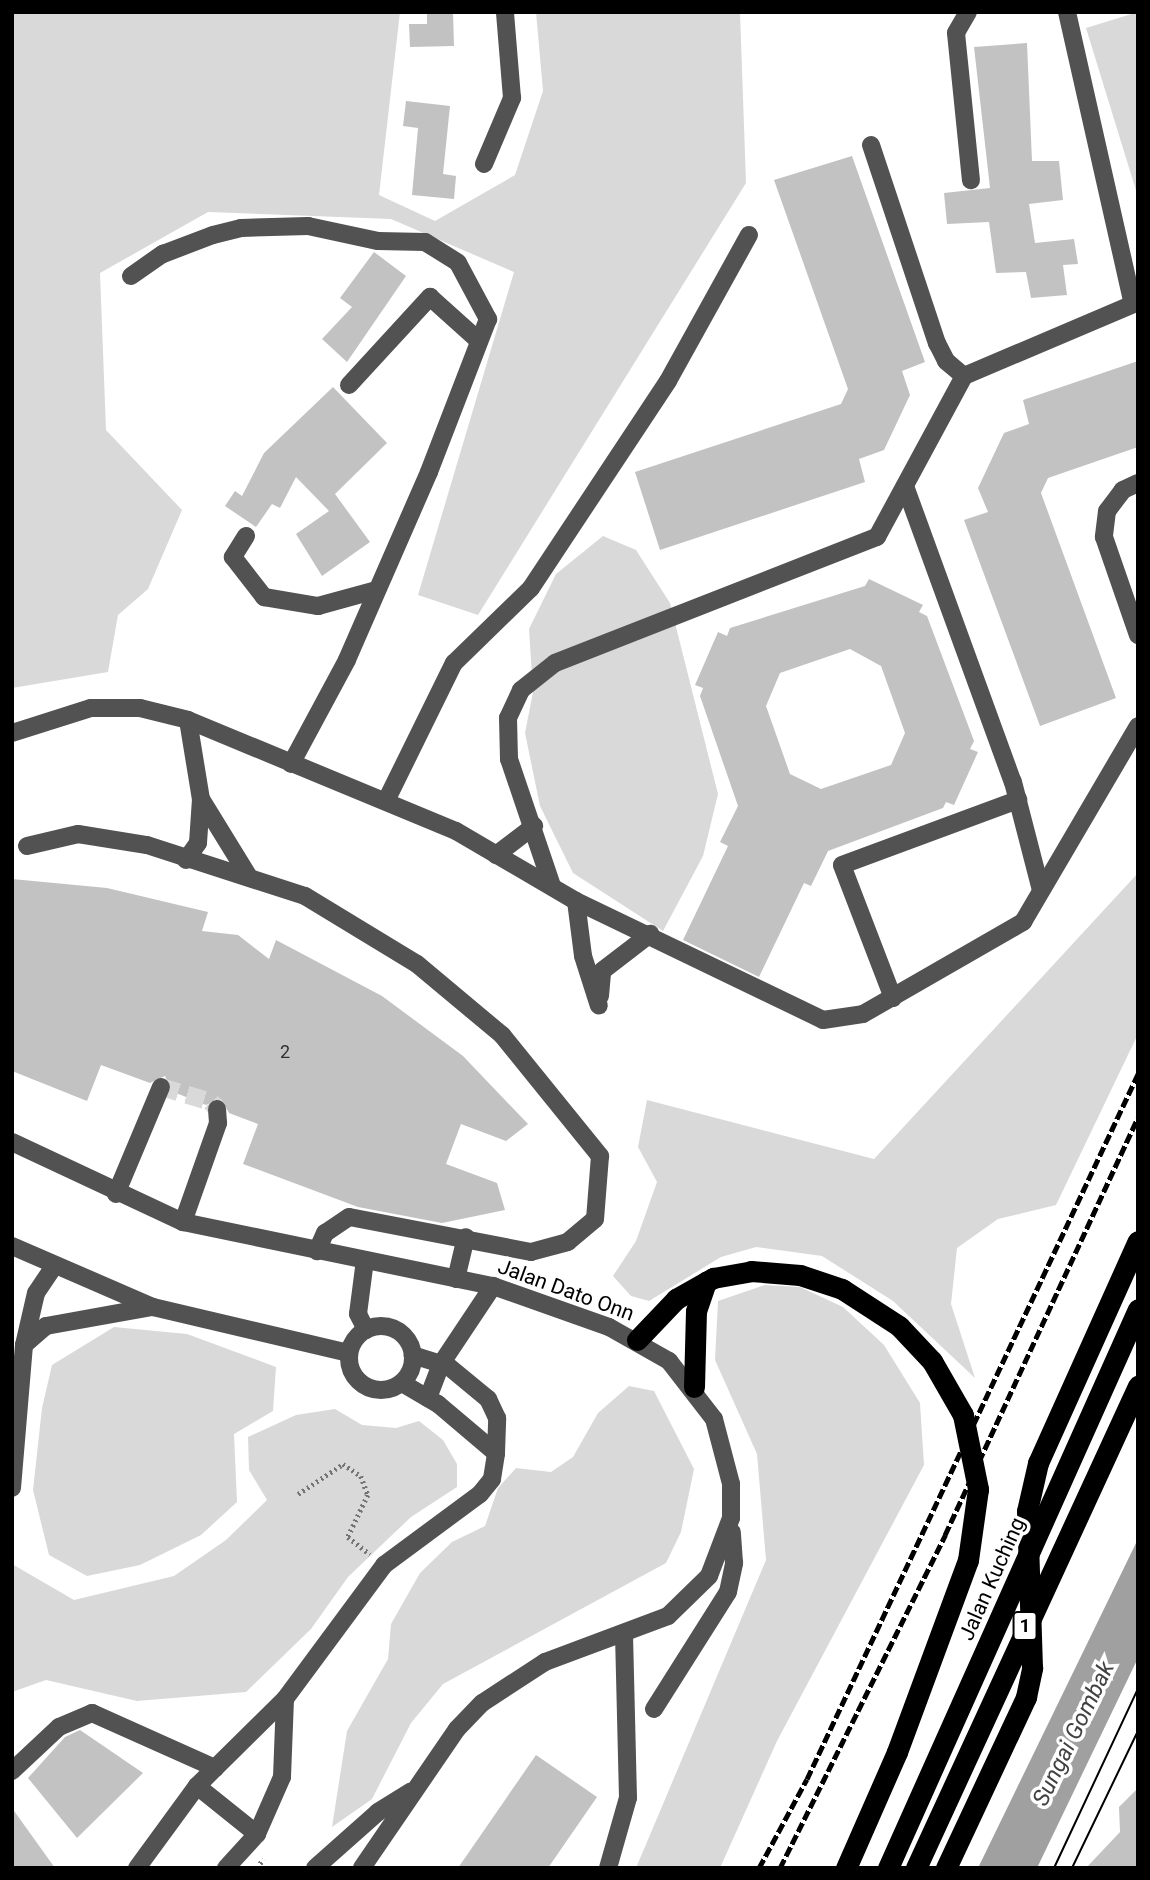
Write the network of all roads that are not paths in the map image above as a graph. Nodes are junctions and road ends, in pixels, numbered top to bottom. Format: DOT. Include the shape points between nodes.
graph roads {
  1 [pos="505,12"];
  2 [pos="968,12"];
  3 [pos="1067,12"];
  4 [pos="871,145"];
  5 [pos="484,164"];
  6 [pos="971,180"];
  7 [pos="749,235"];
  8 [pos="131,276"];
  9 [pos="1135,303"];
  10 [pos="478,340"];
  11 [pos="964,376"];
  12 [pos="349,385"];
  13 [pos="1138,482"];
  14 [pos="905,486"];
  15 [pos="246,536"];
  16 [pos="376,590"];
  17 [pos="1138,635"];
  18 [pos="188,720"];
  19 [pos="1138,726"];
  20 [pos="12,733"];
  21 [pos="291,764"];
  22 [pos="201,799"];
  23 [pos="1018,800"];
  24 [pos="386,802"];
  25 [pos="534,826"];
  26 [pos="27,846"];
  27 [pos="496,855"];
  28 [pos="186,860"];
  29 [pos="249,877"];
  30 [pos="552,886"];
  31 [pos="1041,890"];
  32 [pos="576,901"];
  33 [pos="650,934"];
  34 [pos="893,999"];
  35 [pos="161,1087"];
  36 [pos="217,1109"];
  37 [pos="12,1142"];
  38 [pos="116,1194"];
  39 [pos="183,1222"];
  40 [pos="466,1237"];
  41 [pos="1138,1241"];
  42 [pos="12,1246"];
  43 [pos="317,1251"];
  44 [pos="365,1260"];
  45 [pos="54,1266"];
  46 [pos="456,1279"];
  47 [pos="706,1282"];
  48 [pos="493,1286"];
  49 [pos="153,1307"];
  50 [pos="1138,1309"];
  51 [pos="366,1330"];
  52 [pos="637,1340"];
  53 [pos="24,1345"];
  54 [pos="349,1353"];
  55 [pos="413,1355"];
  56 [pos="441,1364"];
  57 [pos="402,1383"];
  58 [pos="1138,1386"];
  59 [pos="694,1387"];
  60 [pos="428,1398"];
  61 [pos="496,1453"];
  62 [pos="12,1488"];
  63 [pos="731,1518"];
  64 [pos="624,1634"];
  65 [pos="285,1699"];
  66 [pos="654,1709"];
  67 [pos="215,1768"];
  68 [pos="12,1771"];
  69 [pos="197,1786"];
  70 [pos="416,1789"];
  71 [pos="257,1834"];
  72 [pos="137,1868"];
  73 [pos="226,1868"];
  74 [pos="315,1868"];
  75 [pos="362,1868"];
  76 [pos="608,1868"];
  77 [pos="846,1868"];
  78 [pos="888,1868"];
  79 [pos="916,1868"];
  80 [pos="946,1868"];
  1 -- 5 [label="street" via="512,99"];
  2 -- 6 [label="street" via="956,33"];
  3 -- 9 [label="street"];
  4 -- 11 [label="street" via="937,343 946,361"];
  7 -- 24 [label="street" via="668,381 531,588 454,663"];
  8 -- 10 [label="street" via="163,254 241,228 308,226 379,241 425,242 458,263 475,291 488,319"];
  9 -- 11 [label="street"];
  10 -- 12 [label="street" via="430,297"];
  10 -- 16 [label="street" via="429,472"];
  11 -- 14 [label="street"];
  13 -- 17 [label="street" via="1123,490 1107,511 1104,537"];
  14 -- 23 [label="street"];
  14 -- 25 [label="street" via="877,537 555,663 521,690 508,718 509,759"];
  15 -- 16 [label="street" via="233,557 264,597 318,606"];
  16 -- 21 [label="street"];
  18 -- 20 [label="street" via="140,708 91,708"];
  18 -- 21 [label="street"];
  18 -- 22 [label="street"];
  19 -- 31 [label="street"];
  21 -- 24 [label="street"];
  22 -- 28 [label="street" via="198,843"];
  22 -- 29 [label="street"];
  23 -- 31 [label="street"];
  23 -- 34 [label="street" via="842,865"];
  24 -- 27 [label="street"];
  25 -- 27 [label="street"];
  25 -- 30 [label="street"];
  26 -- 28 [label="street" via="78,834 147,845"];
  27 -- 30 [label="street"];
  28 -- 29 [label="street"];
  29 -- 40 [label="street" via="305,896 417,964 502,1035 600,1156 595,1219 568,1242 531,1252"];
  30 -- 32 [label="street"];
  31 -- 34 [label="street" via="1023,922"];
  32 -- 33 [label="street"];
  32 -- 33 [label="street" via="583,956 599,1006 602,971"];
  33 -- 34 [label="street" via="823,1020 863,1014"];
  35 -- 38 [label="street"];
  36 -- 39 [label="street" via="218,1123"];
  37 -- 38 [label="street, Jalan Dato Onn"];
  38 -- 39 [label="street, Jalan Dato Onn"];
  39 -- 43 [label="street, Jalan Dato Onn"];
  40 -- 43 [label="street" via="349,1217 325,1233"];
  40 -- 46 [label="street"];
  41 -- 80 [label="highway" via="1038,1463 1027,1511 1032,1668 1026,1697"];
  42 -- 45 [label="street"];
  43 -- 44 [label="street, Jalan Dato Onn"];
  44 -- 46 [label="street, Jalan Dato Onn"];
  44 -- 51 [label="street" via="358,1314"];
  45 -- 49 [label="street"];
  45 -- 53 [label="street" via="36,1293"];
  46 -- 48 [label="street, Jalan Dato Onn"];
  47 -- 52 [label="highway" via="676,1299"];
  47 -- 59 [label="highway" via="696,1311"];
  47 -- 77 [label="highway" via="730,1273 774,1272 825,1282 861,1299 899,1326 950,1388 963,1415 978,1489 968,1560 897,1752"];
  48 -- 52 [label="street, Jalan Dato Onn"];
  48 -- 56 [label="street"];
  49 -- 53 [label="street" via="46,1326"];
  49 -- 54 [label="street"];
  50 -- 78 [label="highway, Jalan Kuching / 1"];
  51 -- 54 [label="street"];
  51 -- 55 [label="street" via="397,1330"];
  52 -- 59 [label="street, Jalan Dato Onn"];
  53 -- 62 [label="street"];
  54 -- 57 [label="street" via="349,1367 362,1384 382,1391"];
  55 -- 56 [label="street"];
  55 -- 57 [label="street"];
  56 -- 60 [label="street"];
  56 -- 61 [label="street" via="488,1399 497,1418"];
  57 -- 60 [label="street"];
  58 -- 79 [label="highway, 1"];
  59 -- 63 [label="street, Jalan Dato Onn" via="714,1419 724,1452"];
  60 -- 61 [label="street"];
  61 -- 65 [label="street" via="492,1479 480,1494 384,1565"];
  63 -- 64 [label="street, Jalan Dato Onn" via="724,1547 690,1598 668,1616"];
  63 -- 66 [label="street" via="734,1563 728,1592"];
  64 -- 70 [label="street, Jalan Dato Onn" via="545,1662 482,1703 457,1729"];
  64 -- 76 [label="street" via="628,1798"];
  65 -- 67 [label="street"];
  65 -- 71 [label="street" via="282,1777"];
  67 -- 68 [label="street" via="92,1713 59,1727"];
  67 -- 69 [label="street"];
  69 -- 71 [label="street"];
  69 -- 72 [label="street"];
  70 -- 74 [label="street" via="377,1812"];
  70 -- 75 [label="street, Jalan Dato Onn"];
  71 -- 73 [label="street"];
}
